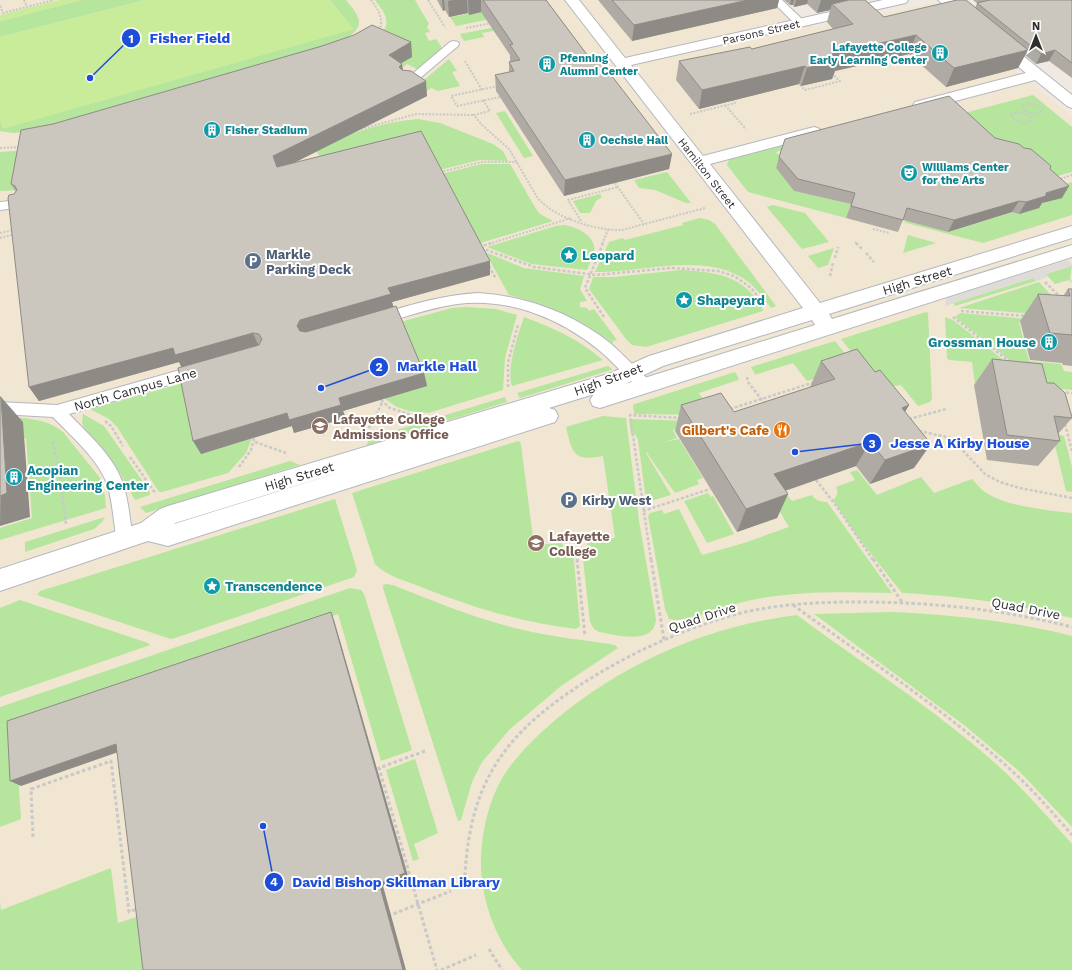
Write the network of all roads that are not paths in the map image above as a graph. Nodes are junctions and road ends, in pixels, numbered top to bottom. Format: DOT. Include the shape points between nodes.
graph roads {
  1 [pos="572,0"];
  2 [pos="776,0"];
  3 [pos="901,0"];
  4 [pos="945,0"];
  5 [pos="800,23"];
  6 [pos="454,44"];
  7 [pos="621,63"];
  8 [pos="1038,75"];
  9 [pos="409,82"];
  10 [pos="1072,103"];
  11 [pos="906,109"];
  12 [pos="830,128"];
  13 [pos="699,162"];
  14 [pos="18,204"];
  15 [pos="0,206"];
  16 [pos="1072,232"];
  17 [pos="1072,251"];
  18 [pos="816,311"];
  19 [pos="364,324"];
  20 [pos="828,327"];
  21 [pos="215,366"];
  22 [pos="638,379"];
  23 [pos="0,408"];
  24 [pos="57,411"];
  25 [pos="124,539"];
  26 [pos="0,580"];
  1 -- 7 [label="street, Hamilton Street"];
  2 -- 5 [label="lane"];
  3 -- 5 [label="street, Parsons Street"];
  4 -- 8 [label="street"];
  5 -- 7 [label="street, Parsons Street"];
  6 -- 9 [label="lane"];
  7 -- 13 [label="street, Hamilton Street"];
  8 -- 10 [label="street"];
  8 -- 11 [label="street"];
  12 -- 13 [label="street"];
  13 -- 18 [label="street, Hamilton Street"];
  14 -- 15 [label="lane"];
  16 -- 18 [label="street, High Street"];
  17 -- 20 [label="street, High Street"];
  18 -- 20 [label="street, Hamilton Street"];
  18 -- 22 [label="street, High Street" via="656,361"];
  19 -- 22 [label="lane" via="458,299 509,301 541,310 575,327 606,348"];
  20 -- 22 [label="street, High Street"];
  21 -- 24 [label="lane, North Campus Lane"];
  22 -- 25 [label="street, High Street" via="168,536 148,532"];
  23 -- 24 [label="lane, North Campus Lane"];
  24 -- 25 [label="lane, North Campus Lane" via="112,478"];
  25 -- 26 [label="street, High Street"];
}
